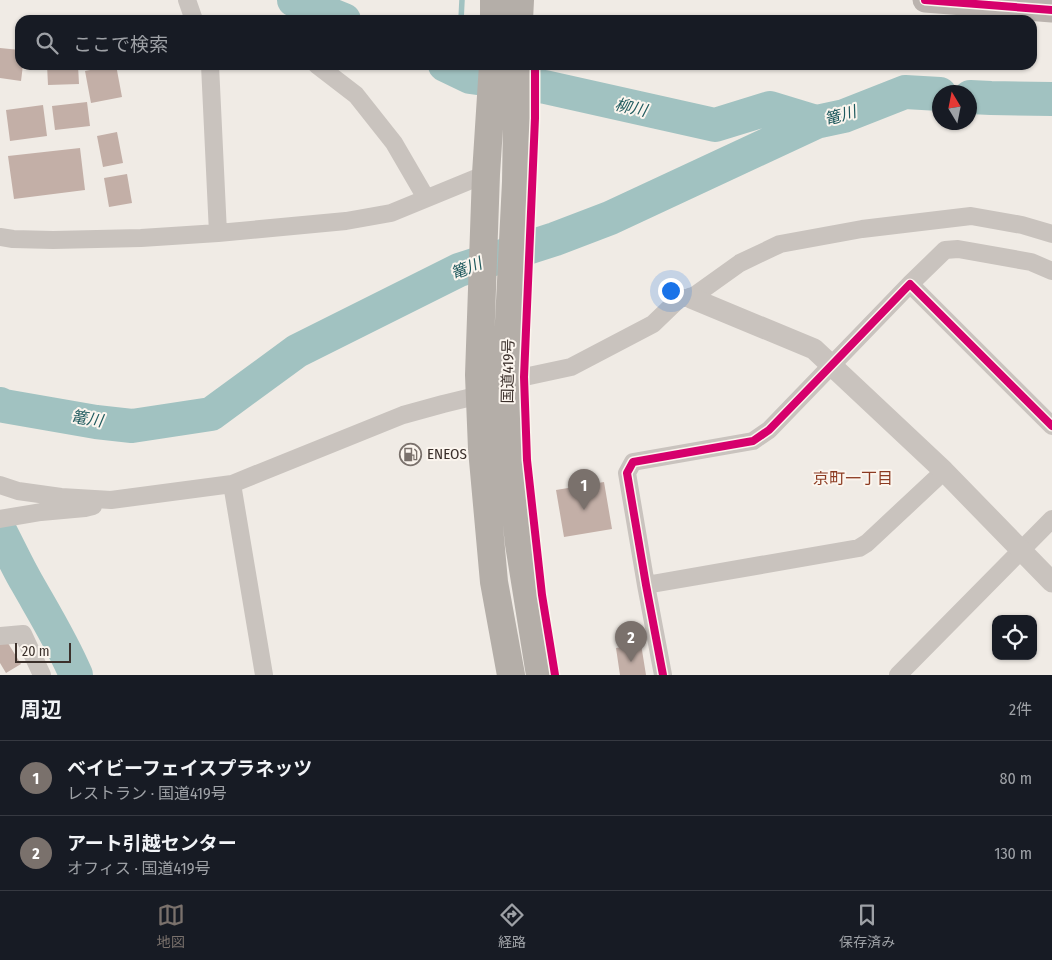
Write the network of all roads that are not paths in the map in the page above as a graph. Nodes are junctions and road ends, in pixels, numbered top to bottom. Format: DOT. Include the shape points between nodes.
graph roads {
  1 [pos="187,0"];
  2 [pos="494,0"];
  3 [pos="520,0"];
  4 [pos="925,0"];
  5 [pos="1052,10"];
  6 [pos="192,15"];
  7 [pos="494,15"];
  8 [pos="519,15"];
  9 [pos="210,70"];
  10 [pos="324,70"];
  11 [pos="493,70"];
  12 [pos="518,70"];
  13 [pos="487,173"];
  14 [pos="426,198"];
  15 [pos="218,233"];
  16 [pos="1052,234"];
  17 [pos="0,237"];
  18 [pos="1052,271"];
  19 [pos="910,284"];
  20 [pos="692,298"];
  21 [pos="832,366"];
  22 [pos="507,371"];
  23 [pos="480,385"];
  24 [pos="1052,426"];
  25 [pos="944,471"];
  26 [pos="0,484"];
  27 [pos="232,484"];
  28 [pos="111,500"];
  29 [pos="0,519"];
  30 [pos="1052,520"];
  31 [pos="1022,551"];
  32 [pos="1052,582"];
  33 [pos="646,585"];
  34 [pos="0,636"];
  35 [pos="42,675"];
  36 [pos="264,675"];
  37 [pos="511,675"];
  38 [pos="540,675"];
  39 [pos="663,675"];
  40 [pos="898,675"];
  1 -- 6 [label="street"];
  2 -- 7 [label="highway"];
  3 -- 8 [label="highway"];
  4 -- 5 [label="main road"];
  9 -- 15 [label="street"];
  10 -- 14 [label="street" via="356,95 394,143"];
  11 -- 13 [label="highway, 国道419号"];
  12 -- 22 [label="highway, 国道419号"];
  13 -- 14 [label="street"];
  13 -- 23 [label="highway, 国道419号"];
  14 -- 15 [label="street" via="391,213 346,221"];
  15 -- 17 [label="street" via="52,240"];
  16 -- 20 [label="street" via="971,216 862,229 780,244 740,263"];
  18 -- 19 [label="street" via="1031,262 958,249 945,250"];
  19 -- 21 [label="street"];
  19 -- 24 [label="street"];
  20 -- 21 [label="street" via="814,349"];
  20 -- 22 [label="street" via="680,298 653,324 572,367"];
  21 -- 25 [label="street"];
  21 -- 33 [label="street" via="770,430 753,441 633,462 626,473"];
  22 -- 38 [label="highway, 国道419号" via="510,468"];
  23 -- 27 [label="street" via="442,404 403,415"];
  23 -- 37 [label="highway, 国道419号" via="483,465 494,582"];
  25 -- 31 [label="street"];
  25 -- 33 [label="street" via="859,548"];
  26 -- 28 [label="street" via="18,491"];
  27 -- 28 [label="street"];
  27 -- 36 [label="street"];
  28 -- 29 [label="street" via="84,508"];
  30 -- 31 [label="street"];
  31 -- 32 [label="street"];
  31 -- 40 [label="street"];
  33 -- 39 [label="street"];
  34 -- 35 [label="street" via="23,634"];
}
